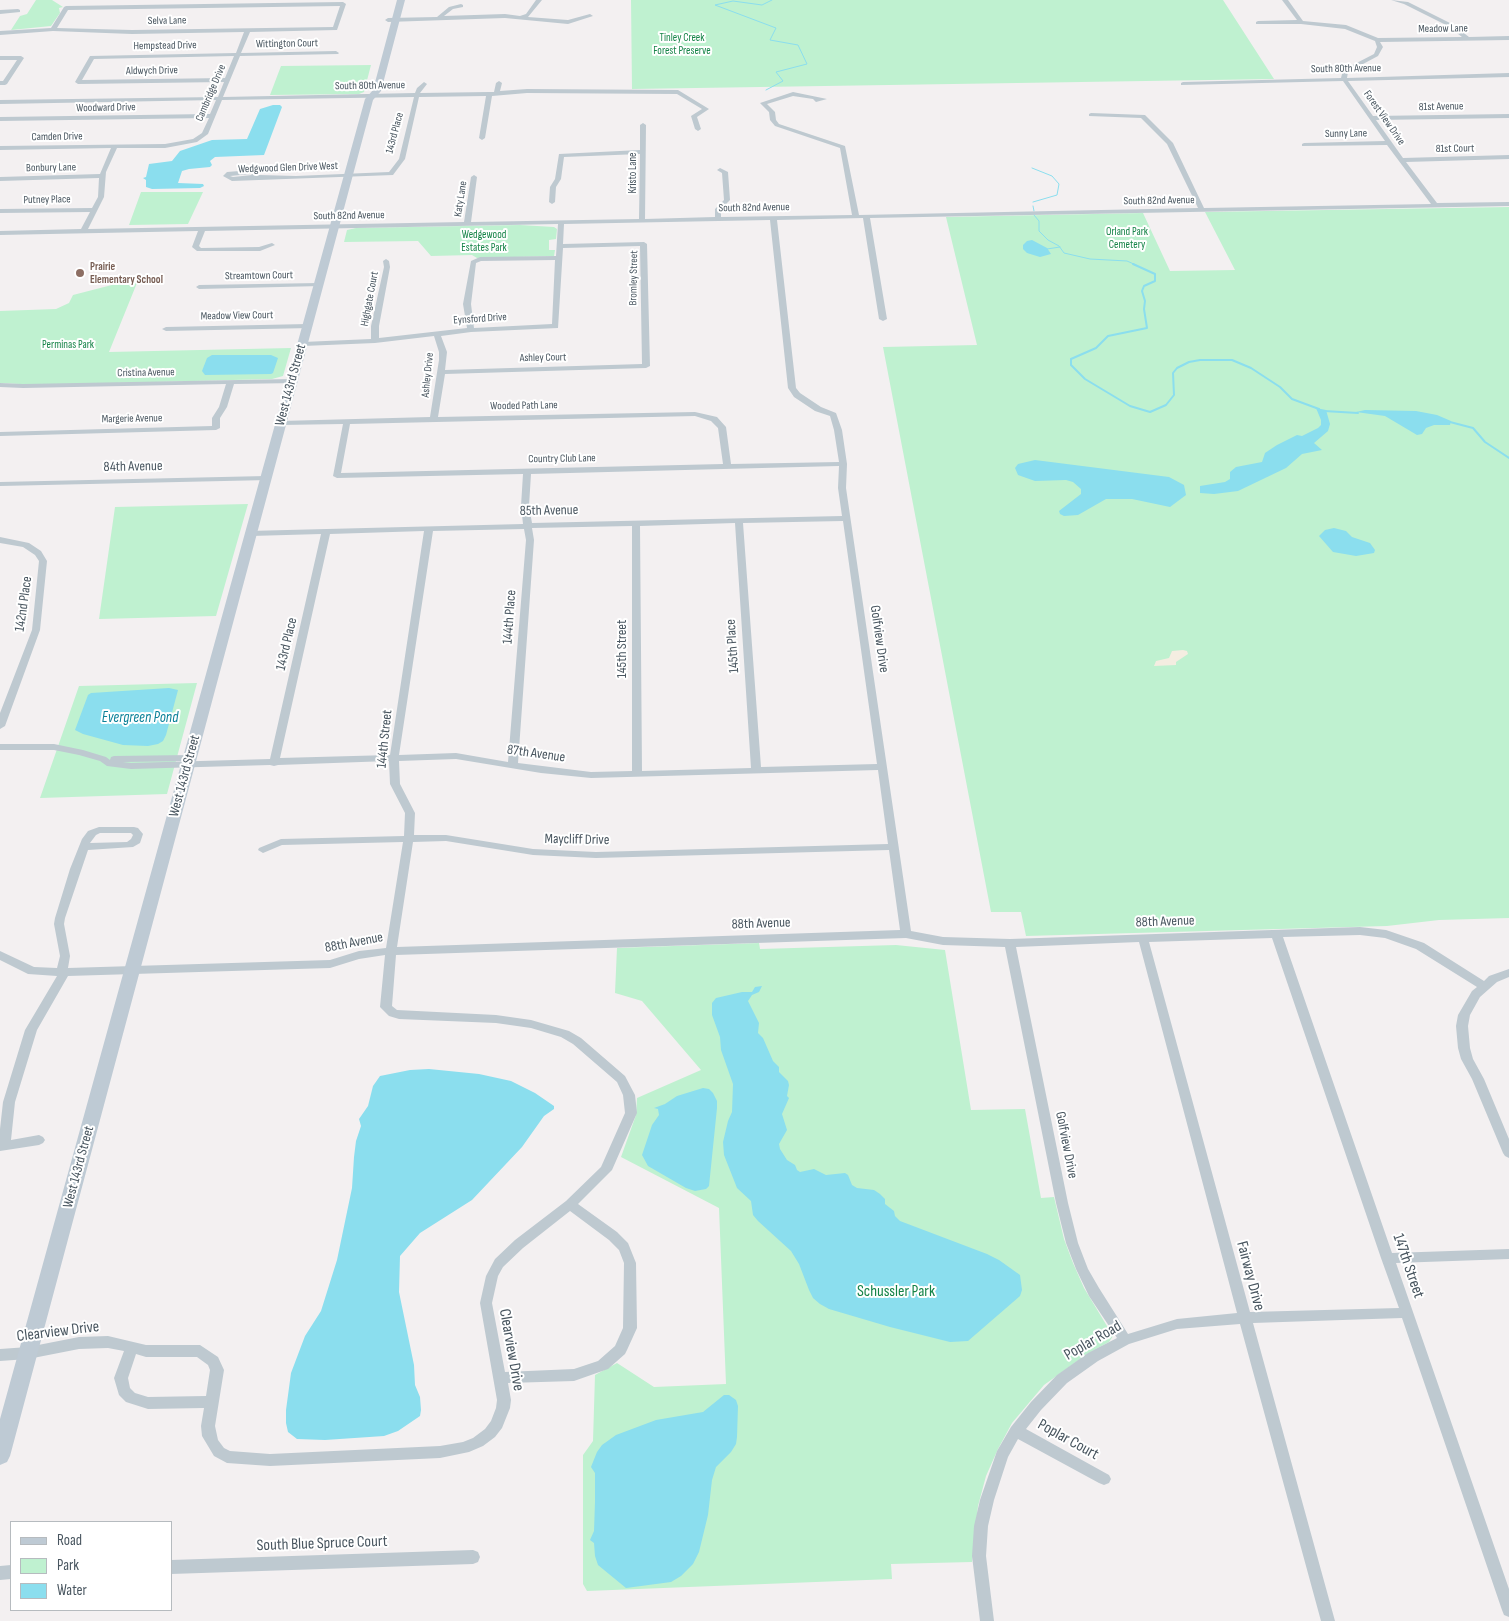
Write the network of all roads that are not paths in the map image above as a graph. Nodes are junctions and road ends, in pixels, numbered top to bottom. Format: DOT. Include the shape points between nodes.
graph roads {
  1 [pos="393,0"];
  2 [pos="401,0"];
  3 [pos="539,0"];
  4 [pos="1285,0"];
  5 [pos="1394,0"];
  6 [pos="1407,2"];
  7 [pos="461,6"];
  8 [pos="18,11"];
  9 [pos="0,12"];
  10 [pos="590,16"];
  11 [pos="519,18"];
  12 [pos="437,19"];
  13 [pos="392,20"];
  14 [pos="1301,22"];
  15 [pos="1258,23"];
  16 [pos="53,29"];
  17 [pos="248,30"];
  18 [pos="0,33"];
  19 [pos="1509,38"];
  20 [pos="1468,39"];
  21 [pos="1377,40"];
  22 [pos="336,53"];
  23 [pos="238,55"];
  24 [pos="0,58"];
  25 [pos="1509,76"];
  26 [pos="1344,79"];
  27 [pos="227,80"];
  28 [pos="78,82"];
  29 [pos="574,82"];
  30 [pos="2,83"];
  31 [pos="499,83"];
  32 [pos="424,84"];
  33 [pos="1183,84"];
  34 [pos="573,90"];
  35 [pos="497,93"];
  36 [pos="489,94"];
  37 [pos="416,95"];
  38 [pos="370,96"];
  39 [pos="219,98"];
  40 [pos="815,98"];
  41 [pos="0,102"];
  42 [pos="1091,115"];
  43 [pos="212,116"];
  44 [pos="1509,116"];
  45 [pos="1373,118"];
  46 [pos="0,119"];
  47 [pos="643,125"];
  48 [pos="698,129"];
  49 [pos="482,138"];
  50 [pos="1388,143"];
  51 [pos="1304,144"];
  52 [pos="115,146"];
  53 [pos="0,148"];
  54 [pos="643,152"];
  55 [pos="1509,158"];
  56 [pos="1402,160"];
  57 [pos="720,170"];
  58 [pos="391,174"];
  59 [pos="102,176"];
  60 [pos="349,176"];
  61 [pos="474,177"];
  62 [pos="227,178"];
  63 [pos="0,179"];
  64 [pos="552,202"];
  65 [pos="1509,204"];
  66 [pos="1436,206"];
  67 [pos="95,210"];
  68 [pos="1202,210"];
  69 [pos="0,211"];
  70 [pos="856,216"];
  71 [pos="866,216"];
  72 [pos="773,218"];
  73 [pos="718,219"];
  74 [pos="642,220"];
  75 [pos="561,222"];
  76 [pos="467,224"];
  77 [pos="335,227"];
  78 [pos="202,229"];
  79 [pos="84,231"];
  80 [pos="0,233"];
  81 [pos="272,245"];
  82 [pos="560,246"];
  83 [pos="559,258"];
  84 [pos="386,261"];
  85 [pos="319,285"];
  86 [pos="199,287"];
  87 [pos="883,319"];
  88 [pos="308,326"];
  89 [pos="166,329"];
  90 [pos="471,330"];
  91 [pos="437,334"];
  92 [pos="375,341"];
  93 [pos="303,344"];
  94 [pos="646,366"];
  95 [pos="441,372"];
  96 [pos="292,381"];
  97 [pos="231,382"];
  98 [pos="0,385"];
  99 [pos="434,419"];
  100 [pos="347,421"];
  101 [pos="281,423"];
  102 [pos="0,434"];
  103 [pos="843,464"];
  104 [pos="727,467"];
  105 [pos="527,471"];
  106 [pos="266,478"];
  107 [pos="0,484"];
  108 [pos="847,518"];
  109 [pos="739,520"];
  110 [pos="636,523"];
  111 [pos="527,525"];
  112 [pos="429,528"];
  113 [pos="326,531"];
  114 [pos="251,533"];
  115 [pos="0,540"];
  116 [pos="0,726"];
  117 [pos="0,747"];
  118 [pos="394,759"];
  119 [pos="189,761"];
  120 [pos="274,763"];
  121 [pos="513,765"];
  122 [pos="882,767"];
  123 [pos="756,770"];
  124 [pos="637,774"];
  125 [pos="409,838"];
  126 [pos="84,847"];
  127 [pos="893,847"];
  128 [pos="263,850"];
  129 [pos="1276,933"];
  130 [pos="906,934"];
  131 [pos="1143,938"];
  132 [pos="1010,943"];
  133 [pos="391,951"];
  134 [pos="0,955"];
  135 [pos="132,970"];
  136 [pos="64,972"];
  137 [pos="1509,973"];
  138 [pos="1483,986"];
  139 [pos="1506,1137"];
  140 [pos="39,1140"];
  141 [pos="2,1146"];
  142 [pos="1509,1153"];
  143 [pos="570,1204"];
  144 [pos="1509,1254"];
  145 [pos="1387,1258"];
  146 [pos="1406,1313"];
  147 [pos="1245,1318"];
  148 [pos="1126,1340"];
  149 [pos="132,1348"];
  150 [pos="28,1352"];
  151 [pos="0,1355"];
  152 [pos="501,1378"];
  153 [pos="212,1402"];
  154 [pos="1016,1431"];
  155 [pos="0,1456"];
  156 [pos="1104,1479"];
  157 [pos="474,1557"];
  158 [pos="172,1567"];
  159 [pos="1509,1610"];
  160 [pos="987,1621"];
  161 [pos="1328,1621"];
  1 -- 13 [label="main road, West 143rd Street"];
  2 -- 13 [label="main road, West 143rd Street"];
  3 -- 11 [label="street" via="528,15"];
  4 -- 14 [label="street"];
  5 -- 6 [label="street"];
  6 -- 20 [label="street" via="1450,25"];
  7 -- 12 [label="street" via="451,8"];
  8 -- 9 [label="street"];
  10 -- 11 [label="street" via="568,22"];
  11 -- 12 [label="street"];
  12 -- 13 [label="street"];
  13 -- 38 [label="main road, West 143rd Street" via="368,92"];
  14 -- 15 [label="street"];
  14 -- 21 [label="street" via="1346,26"];
  16 -- 17 [label="street, Selva Lane" via="132,32"];
  16 -- 17 [label="street, Selva Lane" via="66,8 342,4 335,28"];
  16 -- 18 [label="street, Selva Lane"];
  17 -- 23 [label="street, Cambridge Drive"];
  19 -- 20 [label="street, Meadow Lane"];
  20 -- 21 [label="street, Meadow Lane"];
  21 -- 26 [label="street" via="1380,48 1376,55 1345,71"];
  22 -- 23 [label="street, Wittington Court"];
  23 -- 27 [label="street, Cambridge Drive"];
  23 -- 28 [label="street, Hempstead Drive" via="92,57"];
  24 -- 30 [label="street" via="21,58"];
  25 -- 26 [label="street, South 80th Avenue"];
  26 -- 33 [label="street, South 80th Avenue"];
  26 -- 45 [label="street, Forest View Drive"];
  27 -- 28 [label="street, Aldwych Drive"];
  27 -- 39 [label="street, Cambridge Drive"];
  29 -- 34 [label="street"];
  31 -- 35 [label="street"];
  32 -- 37 [label="street"];
  34 -- 35 [label="street, South 80th Avenue"];
  34 -- 48 [label="street, South 80th Avenue" via="678,92 706,108 694,116"];
  35 -- 36 [label="street, South 80th Avenue"];
  36 -- 37 [label="street, South 80th Avenue"];
  36 -- 49 [label="street"];
  37 -- 38 [label="street, South 80th Avenue"];
  37 -- 58 [label="street, 143rd Place" via="402,159"];
  38 -- 39 [label="street, South 80th Avenue"];
  38 -- 60 [label="main road, West 143rd Street"];
  39 -- 41 [label="street, South 80th Avenue"];
  39 -- 43 [label="street, Cambridge Drive"];
  40 -- 70 [label="street" via="793,94 763,103 772,112 777,125 843,147"];
  42 -- 68 [label="street" via="1143,116 1170,143"];
  43 -- 46 [label="street, Woodward Drive"];
  43 -- 52 [label="street, Cambridge Drive" via="205,134 189,143"];
  44 -- 45 [label="street, 81st Avenue"];
  45 -- 50 [label="street, Forest View Drive"];
  47 -- 54 [label="street, Kristo Lane"];
  50 -- 51 [label="street, Sunny Lane"];
  50 -- 56 [label="street, Forest View Drive"];
  52 -- 53 [label="street, Camden Drive"];
  52 -- 59 [label="street"];
  54 -- 64 [label="street" via="561,154"];
  54 -- 74 [label="street, Kristo Lane"];
  55 -- 56 [label="street, 81st Court"];
  56 -- 66 [label="street, Forest View Drive"];
  57 -- 73 [label="street" via="724,172 727,200 718,209"];
  58 -- 60 [label="street, Wedgwood Glen Drive West"];
  59 -- 63 [label="street, Bonbury Lane"];
  59 -- 67 [label="street" via="101,197"];
  60 -- 62 [label="street, Wedgwood Glen Drive West"];
  60 -- 77 [label="main road, West 143rd Street"];
  61 -- 76 [label="street, Katy Lane"];
  65 -- 66 [label="street, South 82nd Avenue"];
  66 -- 68 [label="street, South 82nd Avenue"];
  67 -- 69 [label="street, Putney Place"];
  67 -- 79 [label="street"];
  68 -- 71 [label="street, South 82nd Avenue"];
  70 -- 71 [label="street, South 82nd Avenue"];
  70 -- 72 [label="street, South 82nd Avenue"];
  71 -- 87 [label="street"];
  72 -- 73 [label="street, South 82nd Avenue"];
  72 -- 103 [label="street, Golfview Drive" via="792,388 818,409 833,415"];
  73 -- 74 [label="street, South 82nd Avenue"];
  74 -- 75 [label="street, South 82nd Avenue"];
  75 -- 76 [label="street, South 82nd Avenue"];
  75 -- 82 [label="street, Eynsford Drive"];
  76 -- 77 [label="street, South 82nd Avenue"];
  77 -- 78 [label="street, South 82nd Avenue"];
  77 -- 85 [label="main road, West 143rd Street"];
  78 -- 79 [label="street, South 82nd Avenue"];
  78 -- 81 [label="street" via="194,247 199,250 260,249"];
  79 -- 80 [label="street, South 82nd Avenue"];
  82 -- 83 [label="street, Eynsford Drive"];
  82 -- 94 [label="street, Bromley Street" via="644,244"];
  83 -- 90 [label="street, Eynsford Drive" via="555,326"];
  83 -- 90 [label="street" via="482,259 473,262 467,304"];
  84 -- 92 [label="street, Highgate Court"];
  85 -- 86 [label="street, Streamtown Court"];
  85 -- 88 [label="main road, West 143rd Street"];
  88 -- 89 [label="street, Meadow View Court"];
  88 -- 93 [label="main road, West 143rd Street"];
  90 -- 91 [label="street, Eynsford Drive"];
  91 -- 92 [label="street, Eynsford Drive"];
  91 -- 95 [label="street, Ashley Drive" via="443,352"];
  92 -- 93 [label="street, Eynsford Drive"];
  93 -- 96 [label="main road, West 143rd Street"];
  94 -- 95 [label="street, Ashley Court"];
  95 -- 99 [label="street, Ashley Drive"];
  96 -- 97 [label="street, Cristina Avenue"];
  96 -- 101 [label="main road, West 143rd Street"];
  97 -- 98 [label="street, Cristina Avenue"];
  97 -- 102 [label="street, Margerie Avenue" via="224,407 216,418 216,428"];
  99 -- 100 [label="street, Wooded Path Lane"];
  99 -- 104 [label="street, Wooded Path Lane" via="695,414 714,419 722,427"];
  100 -- 101 [label="street, Wooded Path Lane"];
  100 -- 105 [label="street, Country Club Lane" via="337,476"];
  101 -- 106 [label="main road, West 143rd Street"];
  103 -- 104 [label="street, Country Club Lane"];
  103 -- 108 [label="street, Golfview Drive"];
  104 -- 105 [label="street, Country Club Lane"];
  105 -- 111 [label="street, 144th Place"];
  106 -- 107 [label="street, 84th Avenue"];
  106 -- 114 [label="main road, West 143rd Street"];
  108 -- 109 [label="street, 85th Avenue"];
  108 -- 122 [label="street, Golfview Drive"];
  109 -- 110 [label="street, 85th Avenue"];
  109 -- 123 [label="street, 145th Place"];
  110 -- 111 [label="street, 85th Avenue"];
  110 -- 124 [label="street, 145th Street"];
  111 -- 112 [label="street, 85th Avenue"];
  111 -- 121 [label="street, 144th Place" via="530,540"];
  112 -- 113 [label="street, 85th Avenue"];
  112 -- 118 [label="street, 144th Street"];
  113 -- 114 [label="street, 85th Avenue"];
  113 -- 120 [label="street, 143rd Place"];
  114 -- 119 [label="main road, West 143rd Street"];
  115 -- 116 [label="street, 142nd Place" via="26,545 43,561 36,630"];
  117 -- 119 [label="street, 87th Avenue" via="54,747 118,766"];
  118 -- 120 [label="street, 87th Avenue"];
  118 -- 121 [label="street, 87th Avenue" via="456,756"];
  118 -- 125 [label="street, 144th Street" via="395,784 410,813"];
  119 -- 120 [label="street, 87th Avenue"];
  119 -- 135 [label="main road, West 143rd Street"];
  121 -- 124 [label="street, 87th Avenue" via="591,775"];
  122 -- 123 [label="street, 87th Avenue"];
  122 -- 127 [label="street, Golfview Drive"];
  123 -- 124 [label="street, 87th Avenue"];
  125 -- 127 [label="street, Maycliff Drive" via="446,838 533,852 596,855"];
  125 -- 128 [label="street, Maycliff Drive" via="280,842"];
  125 -- 133 [label="street, 144th Street"];
  126 -- 136 [label="street" via="59,924"];
  127 -- 130 [label="street, Golfview Drive"];
  129 -- 131 [label="street, 88th Avenue"];
  129 -- 138 [label="street, 88th Avenue" via="1360,931 1386,934 1420,946"];
  129 -- 145 [label="street, 147th Street"];
  130 -- 132 [label="street, 88th Avenue" via="943,941"];
  130 -- 133 [label="street, 88th Avenue"];
  131 -- 132 [label="street, 88th Avenue"];
  131 -- 147 [label="street, Fairway Drive"];
  132 -- 148 [label="street, Golfview Drive" via="1072,1243 1094,1292"];
  133 -- 135 [label="street, 88th Avenue" via="359,955 330,964"];
  133 -- 143 [label="street, Clearview Drive" via="386,1007 393,1014 496,1019 557,1031 577,1041 621,1079 629,1096 631,1113 622,1136 606,1170"];
  134 -- 136 [label="street, 88th Avenue" via="32,971"];
  135 -- 136 [label="street, 88th Avenue"];
  135 -- 150 [label="main road, West 143rd Street"];
  136 -- 141 [label="street" via="31,1030 8,1102"];
  137 -- 138 [label="street"];
  138 -- 139 [label="street" via="1464,1015 1462,1039 1467,1059"];
  139 -- 142 [label="street"];
  140 -- 141 [label="street"];
  143 -- 152 [label="street, Clearview Drive" via="519,1244 492,1276 486,1303"];
  143 -- 152 [label="street" via="624,1247 630,1264 630,1328 620,1350 603,1365 574,1375"];
  144 -- 145 [label="street"];
  145 -- 146 [label="street, 147th Street"];
  146 -- 147 [label="street, Poplar Road"];
  146 -- 159 [label="street, 147th Street"];
  147 -- 148 [label="street, Poplar Road" via="1177,1324"];
  147 -- 161 [label="street, Fairway Drive"];
  148 -- 154 [label="street, Poplar Road" via="1093,1357 1062,1379"];
  149 -- 150 [label="street, Clearview Drive" via="108,1342 79,1343"];
  149 -- 153 [label="street, Clearview Drive" via="200,1351 213,1361 217,1370"];
  149 -- 153 [label="street" via="122,1378 124,1391 131,1398 148,1403"];
  150 -- 151 [label="street, Clearview Drive"];
  150 -- 155 [label="main road, West 143rd Street"];
  152 -- 153 [label="street, Clearview Drive" via="503,1408 490,1433 464,1448 440,1452 270,1460 233,1458 219,1452 209,1436"];
  154 -- 156 [label="street, Poplar Court"];
  154 -- 160 [label="street, Poplar Road" via="1002,1455 981,1526 979,1556"];
  157 -- 158 [label="street, South Blue Spruce Court"];
}
